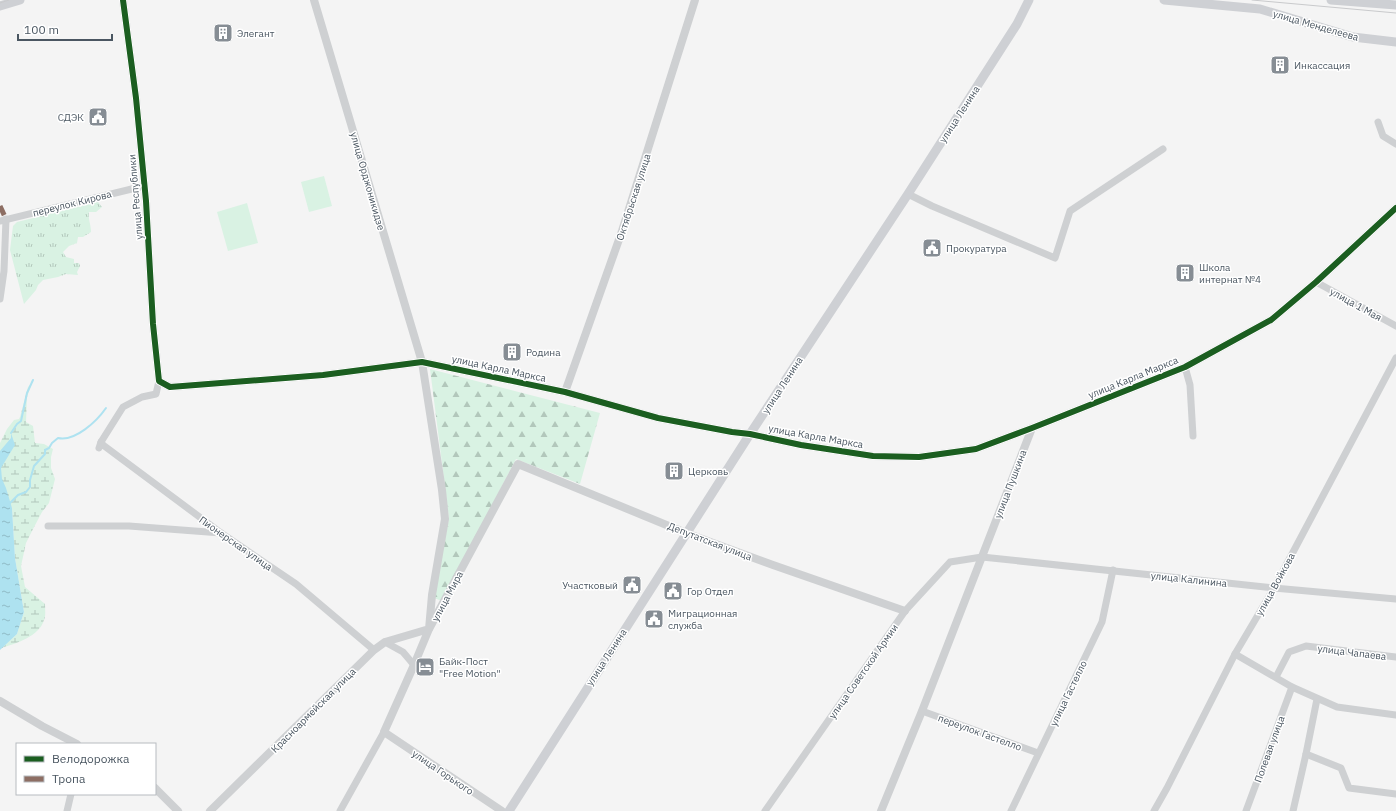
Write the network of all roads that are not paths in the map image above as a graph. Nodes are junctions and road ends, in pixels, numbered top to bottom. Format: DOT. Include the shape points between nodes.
graph roads {
  1 [pos="20,0"];
  2 [pos="122,0"];
  3 [pos="314,0"];
  4 [pos="696,0"];
  5 [pos="1029,0"];
  6 [pos="1164,0"];
  7 [pos="1331,0"];
  8 [pos="1396,5"];
  9 [pos="0,6"];
  10 [pos="1396,42"];
  11 [pos="1378,122"];
  12 [pos="1396,144"];
  13 [pos="1163,149"];
  14 [pos="144,186"];
  15 [pos="908,194"];
  16 [pos="1396,208"];
  17 [pos="3,220"];
  18 [pos="2,247"];
  19 [pos="1316,282"];
  20 [pos="0,299"];
  21 [pos="1396,326"];
  22 [pos="1396,358"];
  23 [pos="422,362"];
  24 [pos="1185,367"];
  25 [pos="159,381"];
  26 [pos="565,392"];
  27 [pos="1032,428"];
  28 [pos="750,434"];
  29 [pos="1193,436"];
  30 [pos="1026,442"];
  31 [pos="518,464"];
  32 [pos="48,526"];
  33 [pos="686,532"];
  34 [pos="221,533"];
  35 [pos="982,557"];
  36 [pos="1113,570"];
  37 [pos="1274,588"];
  38 [pos="1396,599"];
  39 [pos="905,611"];
  40 [pos="429,629"];
  41 [pos="385,642"];
  42 [pos="374,650"];
  43 [pos="1236,654"];
  44 [pos="1396,657"];
  45 [pos="414,665"];
  46 [pos="1276,677"];
  47 [pos="1292,686"];
  48 [pos="1317,699"];
  49 [pos="0,701"];
  50 [pos="922,711"];
  51 [pos="1396,715"];
  52 [pos="384,732"];
  53 [pos="75,743"];
  54 [pos="1038,754"];
  55 [pos="1306,754"];
  56 [pos="156,789"];
  57 [pos="1396,794"];
  58 [pos="71,795"];
  59 [pos="67,811"];
  60 [pos="178,811"];
  61 [pos="210,811"];
  62 [pos="340,811"];
  63 [pos="502,811"];
  64 [pos="509,811"];
  65 [pos="765,811"];
  66 [pos="881,811"];
  67 [pos="1011,811"];
  68 [pos="1154,811"];
  69 [pos="1246,811"];
  70 [pos="1293,811"];
  1 -- 9 [label="main road"];
  2 -- 14 [label="street, улица Республики" via="136,98"];
  3 -- 23 [label="street, улица Орджоникидзе"];
  4 -- 26 [label="street, Октябрьская улица" via="622,231"];
  5 -- 15 [label="main road, улица Ленина" via="1017,24"];
  6 -- 10 [label="main road, улица Менделеева" via="1260,9 1353,37"];
  7 -- 8 [label="main road"];
  11 -- 12 [label="street" via="1383,136"];
  13 -- 15 [label="street" via="1070,211 1055,258"];
  14 -- 17 [label="street, переулок Кирова"];
  14 -- 25 [label="street, улица Республики" via="152,324"];
  15 -- 28 [label="main road, улица Ленина"];
  16 -- 19 [label="street, улица Карла Маркса"];
  17 -- 18 [label="street"];
  18 -- 20 [label="street" via="4,272"];
  19 -- 21 [label="street, улица 1 Мая"];
  19 -- 24 [label="street, улица Карла Маркса" via="1271,320"];
  22 -- 37 [label="street, улица Войкова"];
  23 -- 25 [label="street, улица Карла Маркса" via="315,376 170,387"];
  23 -- 26 [label="street, улица Карла Маркса"];
  23 -- 40 [label="street, улица Орджоникидзе" via="445,519"];
  24 -- 27 [label="street, улица Карла Маркса"];
  24 -- 29 [label="street" via="1190,385"];
  25 -- 34 [label="street, Пионерская улица" via="156,394 142,397 123,407 100,445"];
  26 -- 28 [label="street, улица Карла Маркса" via="658,418"];
  27 -- 28 [label="street, улица Карла Маркса" via="976,449 919,457 873,456"];
  27 -- 30 [label="street, улица Пушкина"];
  27 -- 50 [label="street"];
  28 -- 33 [label="main road, улица Ленина"];
  30 -- 35 [label="street, улица Пушкина"];
  31 -- 33 [label="street, Депутатская улица"];
  31 -- 40 [label="street, улица Мира"];
  32 -- 34 [label="street" via="128,526"];
  33 -- 39 [label="street, Депутатская улица"];
  33 -- 64 [label="main road, улица Ленина"];
  34 -- 42 [label="street, Пионерская улица" via="296,584"];
  35 -- 36 [label="street, улица Калинина"];
  35 -- 39 [label="street, улица Советской Армии" via="950,562"];
  35 -- 50 [label="street, улица Пушкина"];
  36 -- 37 [label="street, улица Калинина"];
  36 -- 54 [label="street, улица Гастелло" via="1102,622"];
  37 -- 38 [label="street, улица Калинина"];
  37 -- 43 [label="street, улица Войкова"];
  39 -- 65 [label="street, улица Советской Армии"];
  40 -- 41 [label="street, Красноармейская улица"];
  40 -- 45 [label="street, улица Мира"];
  41 -- 42 [label="street, Красноармейская улица"];
  41 -- 45 [label="street" via="403,652"];
  42 -- 61 [label="street, Красноармейская улица"];
  43 -- 46 [label="street"];
  43 -- 68 [label="street, улица Войкова"];
  44 -- 46 [label="street, улица Чапаева" via="1306,646 1289,652"];
  45 -- 52 [label="street, улица Мира"];
  46 -- 47 [label="street"];
  47 -- 48 [label="street"];
  47 -- 69 [label="street, Полевая улица"];
  48 -- 51 [label="street" via="1337,707"];
  48 -- 55 [label="street"];
  49 -- 53 [label="street"];
  50 -- 54 [label="street, переулок Гастелло"];
  50 -- 66 [label="street, улица Пушкина"];
  52 -- 62 [label="street"];
  52 -- 63 [label="street, улица Горького"];
  54 -- 67 [label="street, улица Гастелло"];
  55 -- 57 [label="street" via="1342,768 1349,788"];
  55 -- 70 [label="street"];
  56 -- 60 [label="street"];
  58 -- 59 [label="street"];
}
